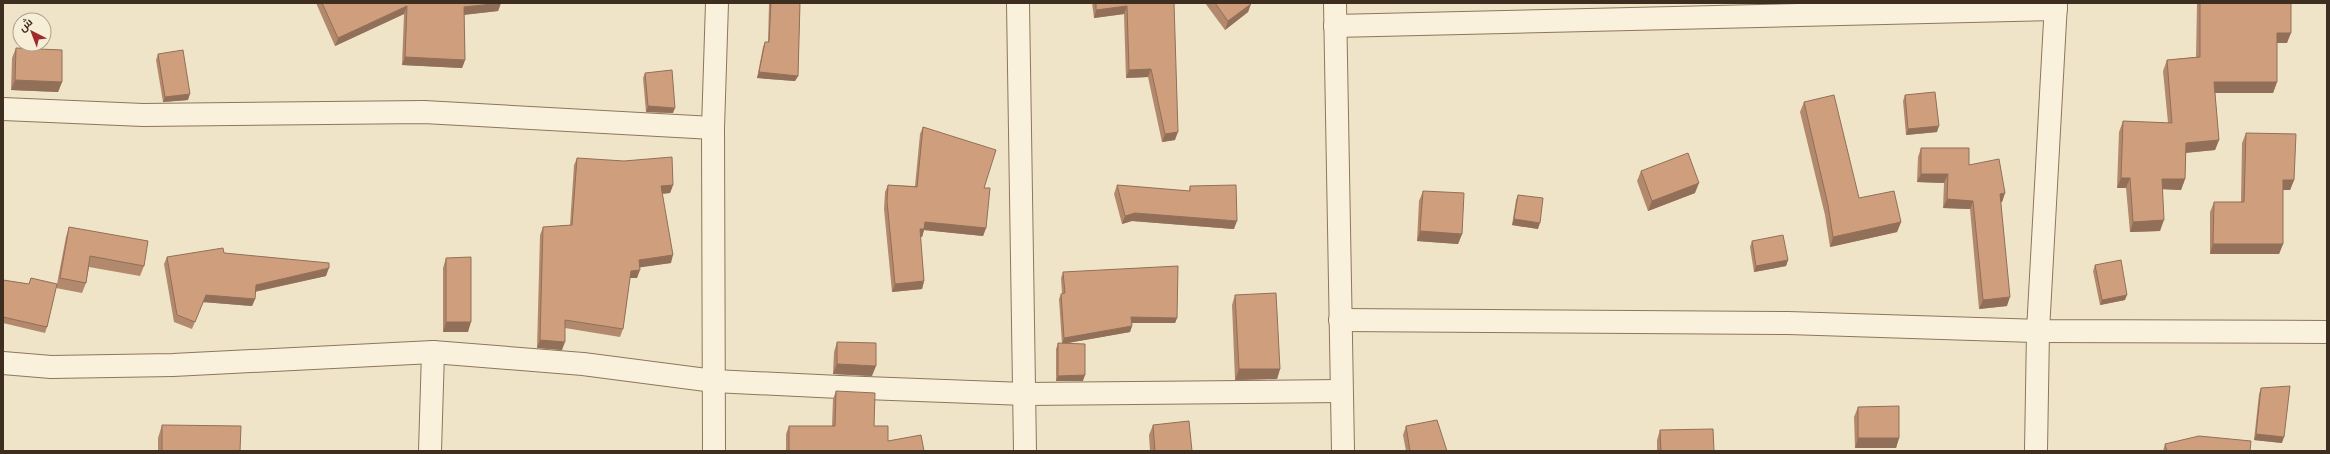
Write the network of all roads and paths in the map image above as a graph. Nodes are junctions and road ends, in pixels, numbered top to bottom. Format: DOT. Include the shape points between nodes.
graph roads {
  1 [pos="717,3"];
  2 [pos="1018,3"];
  3 [pos="1335,3"];
  4 [pos="2056,6"];
  5 [pos="1335,26"];
  6 [pos="3,109"];
  7 [pos="713,128"];
  8 [pos="1340,320"];
  9 [pos="2038,331"];
  10 [pos="2327,332"];
  11 [pos="433,352"];
  12 [pos="3,363"];
  13 [pos="714,381"];
  14 [pos="1341,391"];
  15 [pos="1025,394"];
  16 [pos="430,451"];
  17 [pos="714,451"];
  18 [pos="1025,451"];
  19 [pos="1343,451"];
  20 [pos="2036,451"];
  1 -- 7 [label="street"];
  2 -- 15 [label="street"];
  3 -- 5 [label="street"];
  4 -- 5 [label="street"];
  4 -- 9 [label="street"];
  5 -- 8 [label="street"];
  6 -- 7 [label="street" via="142,115 424,112"];
  7 -- 13 [label="street"];
  8 -- 9 [label="street" via="1788,323"];
  8 -- 14 [label="street"];
  9 -- 10 [label="street"];
  9 -- 20 [label="street"];
  11 -- 12 [label="street" via="173,366 51,367"];
  11 -- 13 [label="street" via="583,364"];
  11 -- 16 [label="street"];
  13 -- 15 [label="street"];
  13 -- 17 [label="street"];
  14 -- 15 [label="street"];
  14 -- 19 [label="street"];
  15 -- 18 [label="street"];
}
